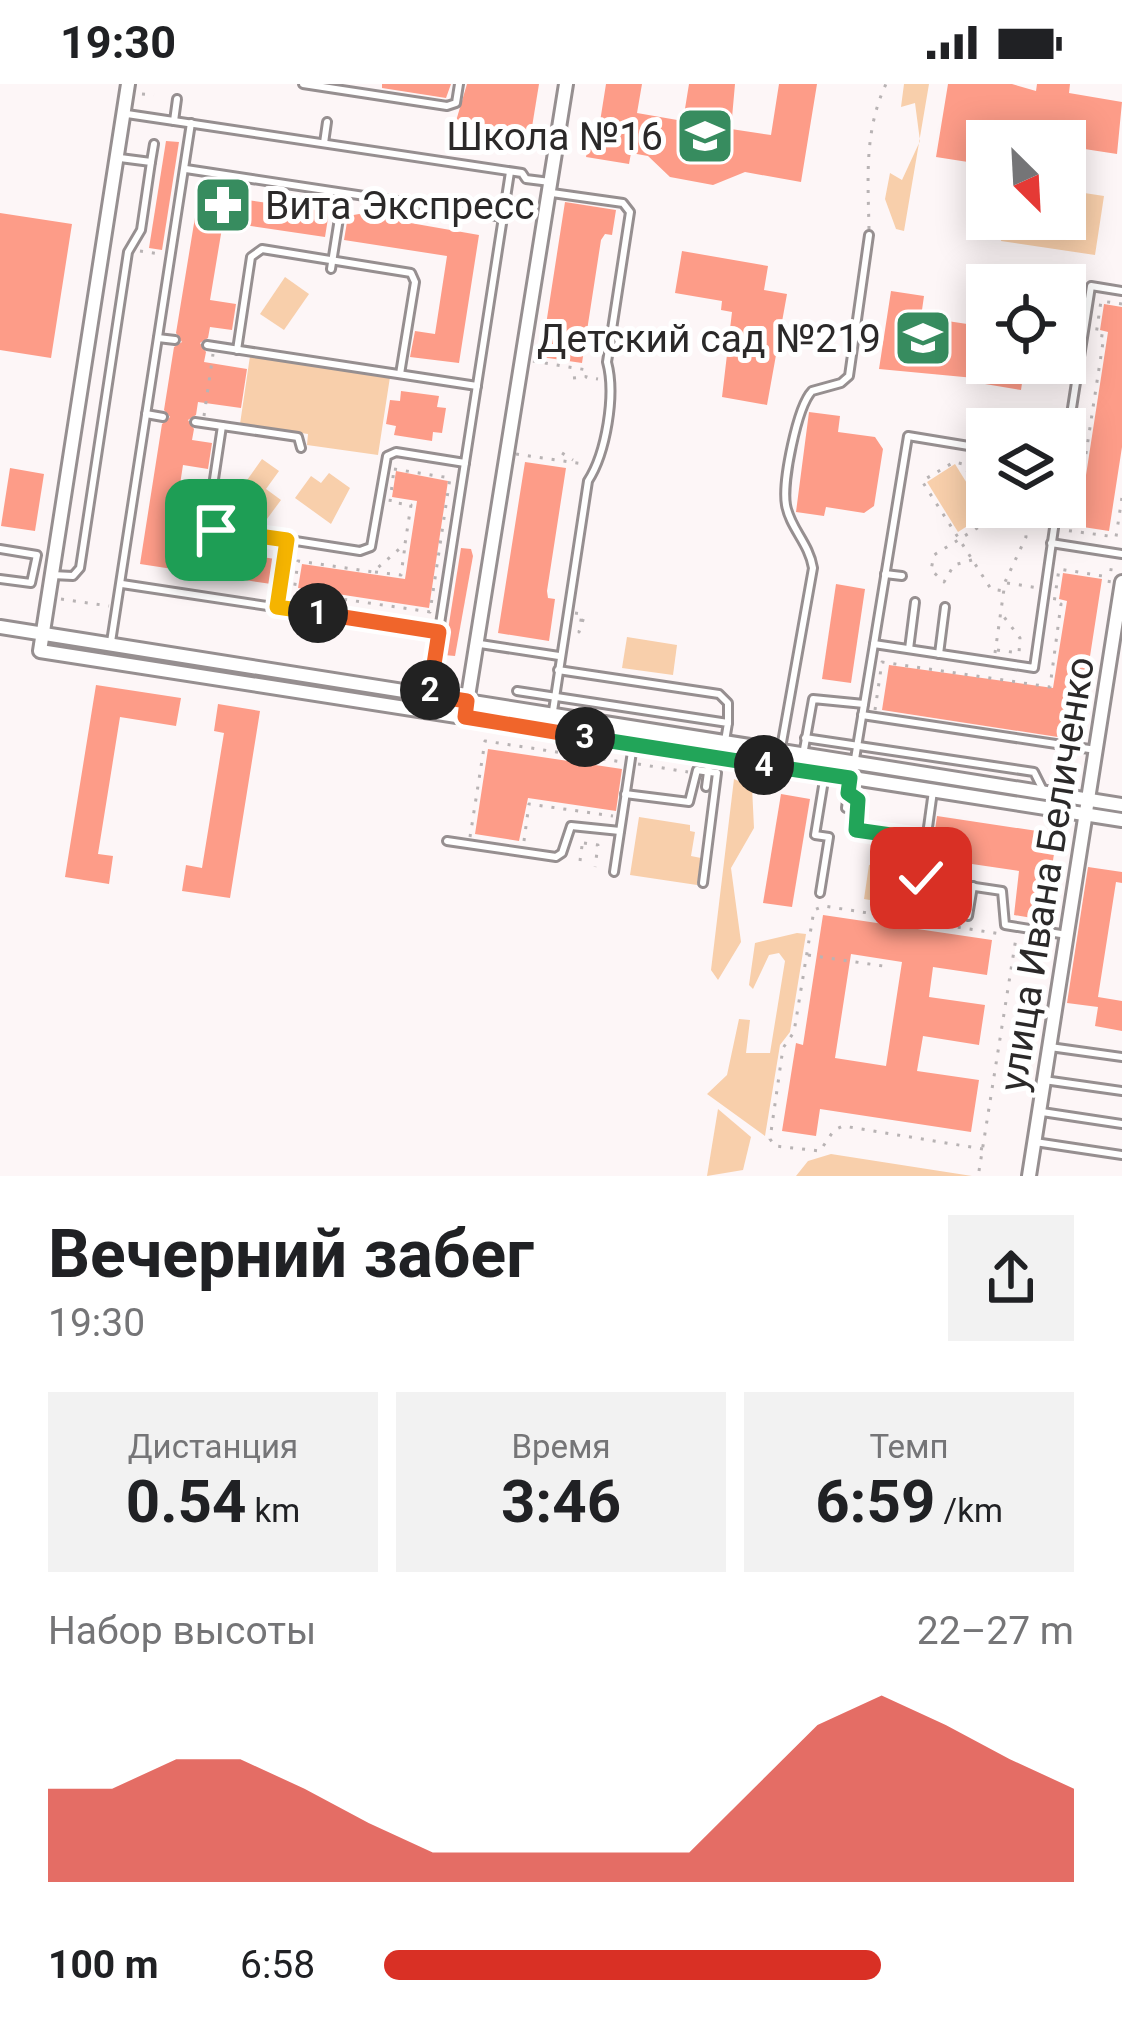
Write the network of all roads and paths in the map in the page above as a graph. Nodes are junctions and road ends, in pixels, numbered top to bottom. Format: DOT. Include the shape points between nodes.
graph roads {
  1 [pos="128,84"];
  2 [pos="302,84"];
  3 [pos="459,84"];
  4 [pos="566,84"];
  5 [pos="886,84"];
  6 [pos="331,86"];
  7 [pos="447,92"];
  8 [pos="142,94"];
  9 [pos="458,94"];
  10 [pos="154,95"];
  11 [pos="177,99"];
  12 [pos="123,113"];
  13 [pos="174,121"];
  14 [pos="327,122"];
  15 [pos="191,123"];
  16 [pos="324,143"];
  17 [pos="154,144"];
  18 [pos="116,157"];
  19 [pos="151,162"];
  20 [pos="184,169"];
  21 [pos="510,172"];
  22 [pos="550,187"];
  23 [pos="343,193"];
  24 [pos="503,217"];
  25 [pos="869,236"];
  26 [pos="129,249"];
  27 [pos="171,256"];
  28 [pos="332,264"];
  29 [pos="1122,291"];
  30 [pos="1122,304"];
  31 [pos="158,338"];
  32 [pos="175,340"];
  33 [pos="211,346"];
  34 [pos="237,350"];
  35 [pos="318,350"];
  36 [pos="524,360"];
  37 [pos="316,362"];
  38 [pos="400,374"];
  39 [pos="586,377"];
  40 [pos="573,378"];
  41 [pos="611,381"];
  42 [pos="477,386"];
  43 [pos="1072,408"];
  44 [pos="146,414"];
  45 [pos="163,417"];
  46 [pos="199,422"];
  47 [pos="222,426"];
  48 [pos="966,446"];
  49 [pos="301,448"];
  50 [pos="509,453"];
  51 [pos="562,453"];
  52 [pos="573,462"];
  53 [pos="465,463"];
  54 [pos="598,466"];
  55 [pos="966,470"];
  56 [pos="1122,497"];
  57 [pos="976,528"];
  58 [pos="1025,528"];
  59 [pos="1054,528"];
  60 [pos="291,530"];
  61 [pos="959,539"];
  62 [pos="288,540"];
  63 [pos="1051,543"];
  64 [pos="405,544"];
  65 [pos="0,549"];
  66 [pos="1122,554"];
  67 [pos="973,560"];
  68 [pos="373,572"];
  69 [pos="886,574"];
  70 [pos="52,575"];
  71 [pos="902,576"];
  72 [pos="0,579"];
  73 [pos="1005,582"];
  74 [pos="1122,582"];
  75 [pos="120,584"];
  76 [pos="1045,588"];
  77 [pos="1056,590"];
  78 [pos="1004,591"];
  79 [pos="61,599"];
  80 [pos="915,602"];
  81 [pos="277,607"];
  82 [pos="945,607"];
  83 [pos="116,608"];
  84 [pos="1000,613"];
  85 [pos="0,627"];
  86 [pos="439,632"];
  87 [pos="43,634"];
  88 [pos="480,644"];
  89 [pos="874,644"];
  90 [pos="111,645"];
  91 [pos="909,649"];
  92 [pos="995,650"];
  93 [pos="939,654"];
  94 [pos="561,656"];
  95 [pos="993,662"];
  96 [pos="613,668"];
  97 [pos="558,670"];
  98 [pos="611,678"];
  99 [pos="991,678"];
  100 [pos="721,684"];
  101 [pos="517,691"];
  102 [pos="719,694"];
  103 [pos="429,695"];
  104 [pos="555,696"];
  105 [pos="467,701"];
  106 [pos="864,704"];
  107 [pos="552,715"];
  108 [pos="862,715"];
  109 [pos="465,717"];
  110 [pos="728,723"];
  111 [pos="805,738"];
  112 [pos="725,742"];
  113 [pos="633,744"];
  114 [pos="857,746"];
  115 [pos="1096,750"];
  116 [pos="781,751"];
  117 [pos="803,754"];
  118 [pos="630,763"];
  119 [pos="709,763"];
  120 [pos="855,763"];
  121 [pos="695,773"];
  122 [pos="825,774"];
  123 [pos="849,785"];
  124 [pos="706,787"];
  125 [pos="933,791"];
  126 [pos="1044,793"];
  127 [pos="625,794"];
  128 [pos="1122,805"];
  129 [pos="1087,807"];
  130 [pos="846,808"];
  131 [pos="618,817"];
  132 [pos="1122,820"];
  133 [pos="620,831"];
  134 [pos="470,837"];
  135 [pos="926,840"];
  136 [pos="447,841"];
  137 [pos="582,843"];
  138 [pos="523,845"];
  139 [pos="581,854"];
  140 [pos="596,856"];
  141 [pos="595,867"];
  142 [pos="614,872"];
  143 [pos="921,878"];
  144 [pos="703,883"];
  145 [pos="973,886"];
  146 [pos="820,892"];
  147 [pos="917,907"];
  148 [pos="968,916"];
  149 [pos="1067,935"];
  150 [pos="806,954"];
  151 [pos="890,967"];
  152 [pos="1050,1047"];
  153 [pos="1122,1057"];
  154 [pos="1044,1080"];
  155 [pos="1122,1091"];
  156 [pos="1040,1112"];
  157 [pos="1122,1124"];
  158 [pos="1035,1142"];
  159 [pos="983,1148"];
  160 [pos="1122,1155"];
  161 [pos="980,1171"];
  162 [pos="1029,1176"];
  1 -- 12 [label="street"];
  2 -- 6 [label="lane"];
  3 -- 9 [label="lane"];
  4 -- 22 [label="street"];
  5 -- 25 [label="path" via="868,149"];
  6 -- 9 [label="lane" via="447,106"];
  7 -- 9 [label="lane"];
  8 -- 10 [label="path"];
  11 -- 13 [label="lane"];
  12 -- 13 [label="lane"];
  12 -- 18 [label="street"];
  13 -- 15 [label="lane"];
  14 -- 16 [label="lane"];
  15 -- 16 [label="lane"];
  15 -- 20 [label="lane"];
  16 -- 21 [label="lane"];
  17 -- 19 [label="lane"];
  18 -- 19 [label="lane"];
  18 -- 70 [label="street"];
  19 -- 26 [label="lane" via="141,230"];
  20 -- 23 [label="lane"];
  20 -- 27 [label="lane"];
  21 -- 22 [label="lane"];
  21 -- 24 [label="lane"];
  22 -- 36 [label="street"];
  22 -- 41 [label="lane" via="629,209"];
  23 -- 24 [label="lane"];
  23 -- 28 [label="lane"];
  24 -- 42 [label="lane"];
  25 -- 116 [label="lane" via="849,376 812,391 799,411 786,506 813,568"];
  26 -- 27 [label="path"];
  26 -- 70 [label="lane" via="80,568 73,576"];
  27 -- 31 [label="lane"];
  28 -- 34 [label="lane" via="253,253"];
  28 -- 38 [label="lane" via="414,277"];
  29 -- 43 [label="lane" via="1091,286"];
  30 -- 56 [label="path" via="1101,301 1096,335 1104,336 1081,486 1071,485 1064,530 1116,537"];
  31 -- 32 [label="lane"];
  31 -- 44 [label="lane"];
  33 -- 34 [label="lane"];
  33 -- 46 [label="path"];
  34 -- 37 [label="lane"];
  35 -- 37 [label="lane"];
  36 -- 39 [label="path" via="587,370"];
  36 -- 50 [label="street"];
  37 -- 38 [label="lane"];
  38 -- 42 [label="lane"];
  39 -- 40 [label="path"];
  39 -- 41 [label="path"];
  41 -- 54 [label="lane"];
  42 -- 53 [label="lane"];
  44 -- 45 [label="lane"];
  44 -- 75 [label="lane"];
  46 -- 47 [label="lane"];
  47 -- 49 [label="lane" via="298,437"];
  47 -- 62 [label="lane" via="209,523"];
  48 -- 69 [label="lane" via="908,436"];
  50 -- 52 [label="path"];
  50 -- 88 [label="street"];
  51 -- 52 [label="path"];
  52 -- 54 [label="path"];
  53 -- 62 [label="lane" via="387,456 366,551"];
  53 -- 86 [label="lane"];
  54 -- 94 [label="lane" via="588,481"];
  55 -- 61 [label="path" via="954,462 922,481"];
  57 -- 61 [label="path"];
  58 -- 73 [label="path"];
  59 -- 63 [label="lane"];
  60 -- 62 [label="lane"];
  61 -- 67 [label="path"];
  61 -- 67 [label="path" via="934,555 931,570 944,582 954,565"];
  62 -- 81 [label="lane"];
  63 -- 66 [label="lane"];
  63 -- 76 [label="lane"];
  64 -- 68 [label="path"];
  64 -- 68 [label="path" via="401,575"];
  64 -- 68 [label="path" via="411,505 390,502 394,469 451,478 430,612 294,592 298,561"];
  65 -- 72 [label="lane" via="37,555 31,583"];
  67 -- 78 [label="path" via="991,589"];
  69 -- 71 [label="lane"];
  69 -- 89 [label="lane"];
  70 -- 87 [label="street"];
  73 -- 76 [label="path"];
  73 -- 78 [label="path"];
  74 -- 115 [label="street, улица Ивана Беличенко"];
  75 -- 81 [label="lane"];
  75 -- 83 [label="lane"];
  76 -- 77 [label="path"];
  76 -- 95 [label="lane" via="1034,668"];
  78 -- 84 [label="path"];
  79 -- 83 [label="path"];
  80 -- 91 [label="lane"];
  81 -- 86 [label="lane"];
  82 -- 93 [label="lane"];
  83 -- 90 [label="lane"];
  84 -- 92 [label="path"];
  84 -- 92 [label="path" via="1020,638 1018,653"];
  85 -- 87 [label="street"];
  86 -- 103 [label="lane"];
  87 -- 90 [label="street"];
  87 -- 109 [label="street" via="40,651"];
  88 -- 94 [label="lane"];
  88 -- 105 [label="street"];
  89 -- 91 [label="lane"];
  89 -- 106 [label="lane"];
  90 -- 103 [label="street"];
  91 -- 93 [label="lane"];
  92 -- 95 [label="path"];
  93 -- 95 [label="lane"];
  94 -- 97 [label="lane"];
  95 -- 99 [label="path"];
  96 -- 98 [label="lane"];
  97 -- 98 [label="lane"];
  97 -- 104 [label="lane"];
  98 -- 102 [label="lane"];
  100 -- 102 [label="lane"];
  101 -- 104 [label="lane"];
  102 -- 110 [label="lane"];
  103 -- 105 [label="street"];
  104 -- 107 [label="lane"];
  104 -- 110 [label="lane"];
  105 -- 107 [label="street"];
  105 -- 109 [label="street"];
  106 -- 108 [label="lane"];
  106 -- 111 [label="lane" via="815,697"];
  107 -- 112 [label="street"];
  108 -- 114 [label="lane"];
  108 -- 115 [label="lane"];
  109 -- 113 [label="street"];
  110 -- 112 [label="lane"];
  111 -- 114 [label="lane"];
  111 -- 117 [label="lane"];
  112 -- 116 [label="street"];
  113 -- 118 [label="lane"];
  113 -- 119 [label="street"];
  114 -- 120 [label="lane"];
  114 -- 126 [label="lane" via="1034,772"];
  115 -- 129 [label="street, улица Ивана Беличенко"];
  116 -- 117 [label="street"];
  117 -- 120 [label="street"];
  118 -- 121 [label="path"];
  118 -- 127 [label="lane"];
  118 -- 134 [label="path" via="485,741"];
  119 -- 121 [label="lane"];
  119 -- 122 [label="street"];
  119 -- 124 [label="lane"];
  119 -- 144 [label="lane" via="718,778"];
  120 -- 126 [label="street"];
  121 -- 127 [label="lane" via="689,802"];
  122 -- 123 [label="street"];
  122 -- 146 [label="lane" via="815,835 829,837"];
  123 -- 125 [label="street"];
  123 -- 130 [label="lane"];
  123 -- 135 [label="lane" via="858,800 856,830"];
  125 -- 129 [label="street"];
  125 -- 135 [label="lane"];
  126 -- 129 [label="street"];
  127 -- 133 [label="lane"];
  128 -- 129 [label="street"];
  129 -- 132 [label="street"];
  129 -- 149 [label="street, улица Ивана Беличенко"];
  131 -- 138 [label="path" via="529,804"];
  133 -- 136 [label="lane" via="571,826 556,857"];
  133 -- 142 [label="lane"];
  135 -- 143 [label="lane"];
  137 -- 140 [label="path" via="598,845"];
  139 -- 140 [label="path"];
  140 -- 141 [label="path"];
  143 -- 145 [label="lane"];
  143 -- 147 [label="lane"];
  145 -- 148 [label="lane"];
  145 -- 149 [label="lane" via="1004,893 1005,925"];
  149 -- 152 [label="street, улица Ивана Беличенко"];
  150 -- 151 [label="path"];
  150 -- 159 [label="path" via="772,1145 820,1151 843,1126"];
  150 -- 159 [label="path" via="812,914 824,906 1016,936"];
  152 -- 153 [label="lane"];
  152 -- 154 [label="street, улица Ивана Беличенко"];
  154 -- 155 [label="lane"];
  154 -- 156 [label="street, улица Ивана Беличенко"];
  156 -- 157 [label="lane"];
  156 -- 158 [label="street, улица Ивана Беличенко"];
  158 -- 160 [label="lane"];
  158 -- 162 [label="street, улица Ивана Беличенко"];
  159 -- 161 [label="path"];
}
